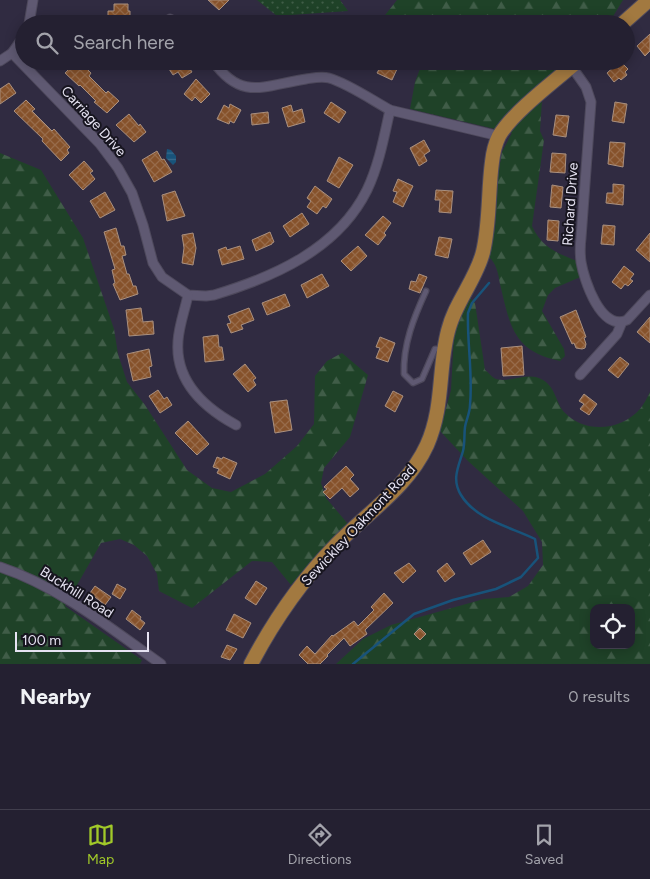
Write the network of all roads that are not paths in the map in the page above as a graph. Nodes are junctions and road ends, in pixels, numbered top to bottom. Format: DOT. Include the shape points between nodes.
graph roads {
  1 [pos="33,0"];
  2 [pos="649,0"];
  3 [pos="30,15"];
  4 [pos="632,15"];
  5 [pos="15,50"];
  6 [pos="12,54"];
  7 [pos="15,57"];
  8 [pos="0,61"];
  9 [pos="28,70"];
  10 [pos="220,70"];
  11 [pos="568,70"];
  12 [pos="578,70"];
  13 [pos="390,110"];
  14 [pos="499,136"];
  15 [pos="426,291"];
  16 [pos="188,295"];
  17 [pos="650,295"];
  18 [pos="622,322"];
  19 [pos="445,349"];
  20 [pos="580,375"];
  21 [pos="236,425"];
  22 [pos="0,567"];
  23 [pos="161,664"];
  24 [pos="251,664"];
  1 -- 3 [label="street"];
  2 -- 4 [label="main road"];
  5 -- 6 [label="street"];
  6 -- 7 [label="street, Carriage Drive"];
  6 -- 8 [label="street"];
  9 -- 16 [label="street, Carriage Drive" via="115,163 135,202 156,270 167,282"];
  10 -- 13 [label="street" via="242,86 263,88 328,77"];
  11 -- 14 [label="main road, Sewickley Oakmont Road" via="516,116"];
  12 -- 18 [label="street, Richard Drive" via="590,102 582,263 598,307 607,317"];
  13 -- 14 [label="street"];
  13 -- 16 [label="street" via="367,192 349,218 326,242 306,257 260,279 206,296"];
  14 -- 19 [label="main road, Sewickley Oakmont Road" via="492,160 483,252 454,311"];
  15 -- 19 [label="lane" via="414,316 404,374 413,383 419,382 435,349"];
  16 -- 21 [label="street" via="178,340 184,378 206,405"];
  17 -- 18 [label="street"];
  18 -- 20 [label="street" via="617,334"];
  19 -- 24 [label="main road, Sewickley Oakmont Road" via="437,414 431,436 416,466 402,484 335,546 296,591"];
  22 -- 23 [label="street, Buckhill Road" via="60,594"];
}
